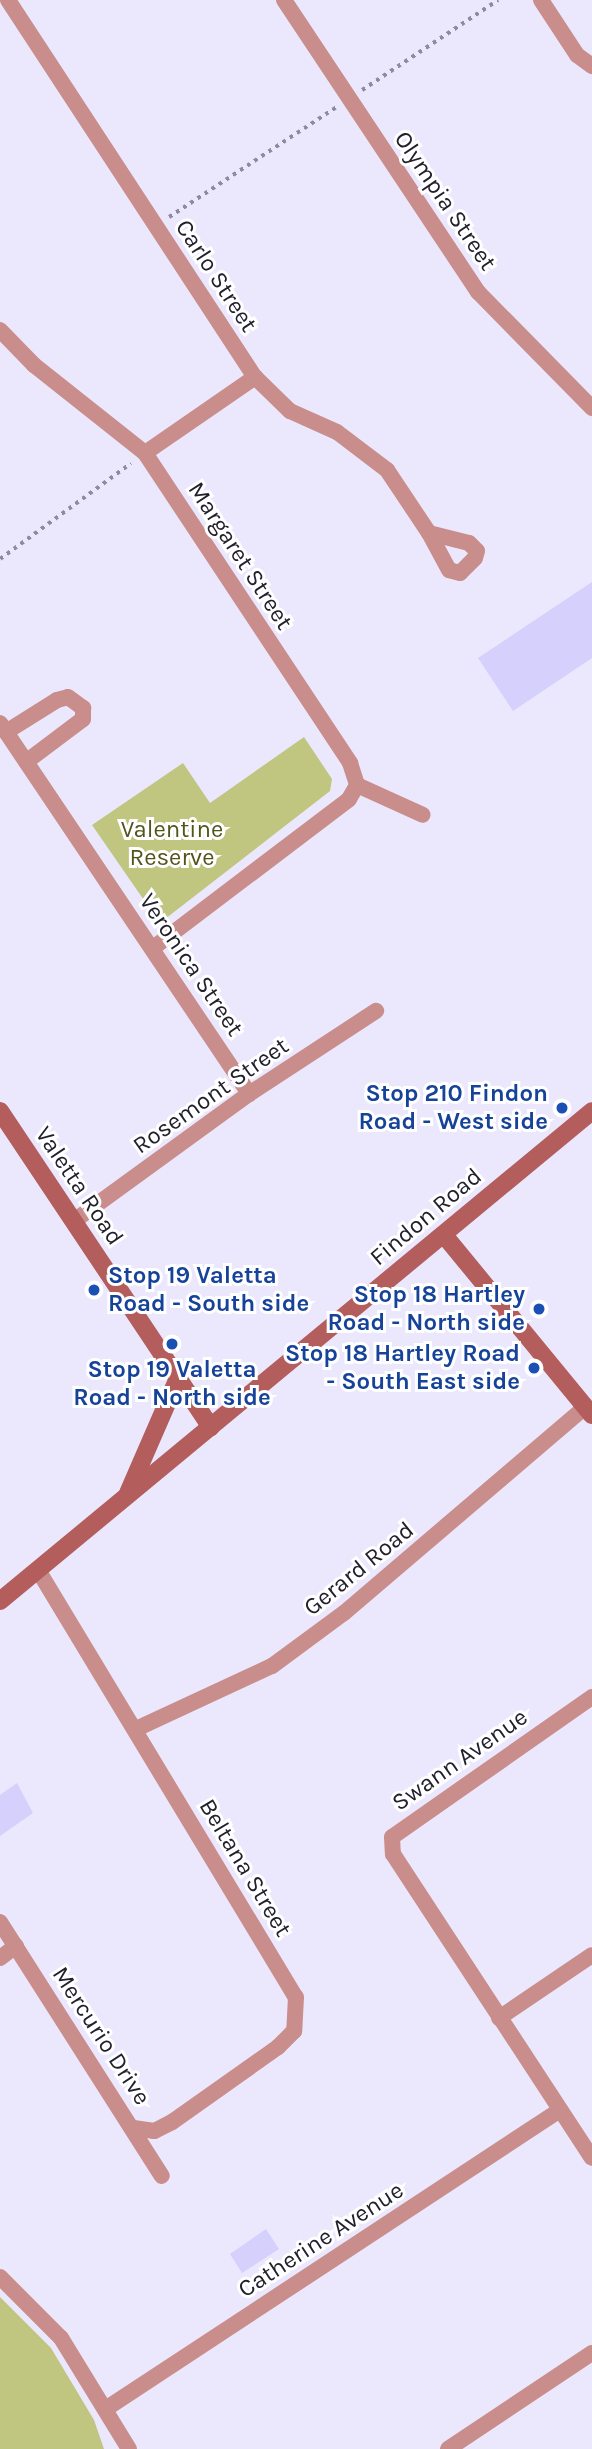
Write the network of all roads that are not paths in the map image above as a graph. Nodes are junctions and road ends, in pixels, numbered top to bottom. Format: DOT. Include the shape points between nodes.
graph roads {
  1 [pos="8,0"];
  2 [pos="284,0"];
  3 [pos="541,0"];
  4 [pos="592,66"];
  5 [pos="0,330"];
  6 [pos="256,377"];
  7 [pos="592,408"];
  8 [pos="145,453"];
  9 [pos="429,533"];
  10 [pos="3,728"];
  11 [pos="26,762"];
  12 [pos="357,785"];
  13 [pos="422,815"];
  14 [pos="153,948"];
  15 [pos="376,1011"];
  16 [pos="249,1094"];
  17 [pos="0,1111"];
  18 [pos="592,1111"];
  19 [pos="74,1221"];
  20 [pos="443,1235"];
  21 [pos="177,1378"];
  22 [pos="589,1411"];
  23 [pos="211,1427"];
  24 [pos="127,1496"];
  25 [pos="38,1570"];
  26 [pos="0,1601"];
  27 [pos="592,1697"];
  28 [pos="136,1729"];
  29 [pos="0,1922"];
  30 [pos="16,1947"];
  31 [pos="592,1955"];
  32 [pos="0,1958"];
  33 [pos="499,2018"];
  34 [pos="560,2110"];
  35 [pos="135,2128"];
  36 [pos="592,2158"];
  37 [pos="162,2176"];
  38 [pos="0,2277"];
  39 [pos="592,2353"];
  40 [pos="107,2408"];
  41 [pos="129,2449"];
  42 [pos="447,2449"];
  1 -- 6 [label="street, Carlo Street"];
  2 -- 7 [label="street, Olympia Street" via="478,292"];
  3 -- 4 [label="street" via="577,55"];
  5 -- 8 [label="street, Margaret Street" via="34,365"];
  6 -- 8 [label="street"];
  6 -- 9 [label="street, Carlo Street" via="290,411 337,432 387,470"];
  8 -- 12 [label="street, Margaret Street" via="350,763"];
  10 -- 11 [label="street, Veronica Street"];
  10 -- 11 [label="street" via="68,697 83,708 83,719"];
  11 -- 14 [label="street, Veronica Street"];
  12 -- 13 [label="street"];
  12 -- 14 [label="street" via="349,799"];
  14 -- 16 [label="street, Veronica Street"];
  15 -- 16 [label="street, Rosemont Street"];
  16 -- 19 [label="street, Rosemont Street"];
  17 -- 19 [label="main road, Valetta Road"];
  18 -- 20 [label="main road, Findon Road"];
  19 -- 21 [label="main road, Valetta Road"];
  20 -- 22 [label="main road"];
  20 -- 23 [label="main road, Findon Road"];
  21 -- 23 [label="main road, Valetta Road"];
  21 -- 24 [label="main road"];
  22 -- 28 [label="street, Gerard Road" via="272,1667"];
  23 -- 24 [label="main road, Findon Road"];
  24 -- 25 [label="main road, Findon Road"];
  25 -- 26 [label="main road, Findon Road"];
  25 -- 28 [label="street, Beltana Street"];
  27 -- 33 [label="street, Swann Avenue" via="392,1836 393,1854"];
  28 -- 35 [label="street, Beltana Street" via="296,1997 296,2014 294,2031 278,2047 172,2122 154,2131"];
  29 -- 30 [label="street, Mercurio Drive"];
  30 -- 32 [label="street"];
  30 -- 35 [label="street, Mercurio Drive"];
  31 -- 33 [label="street"];
  33 -- 34 [label="street"];
  34 -- 36 [label="street"];
  34 -- 40 [label="street, Catherine Avenue"];
  35 -- 37 [label="street, Mercurio Drive"];
  38 -- 40 [label="street" via="61,2338"];
  39 -- 42 [label="street"];
  40 -- 41 [label="street"];
}
